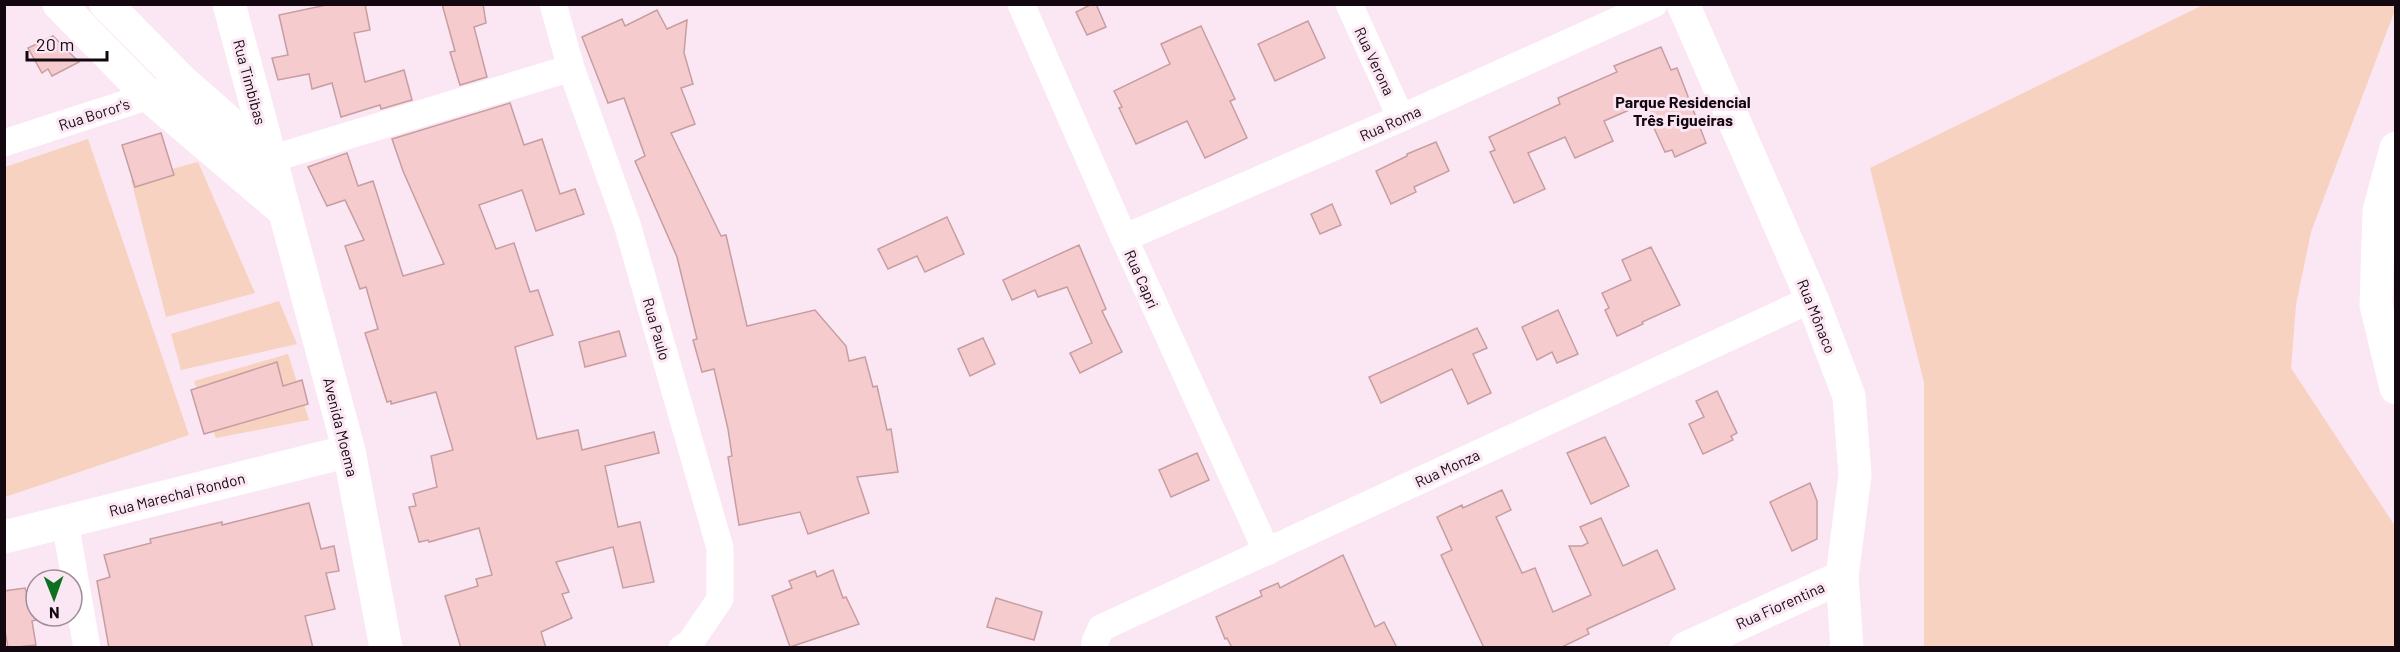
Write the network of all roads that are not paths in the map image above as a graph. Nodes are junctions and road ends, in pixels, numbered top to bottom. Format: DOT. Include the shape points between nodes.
graph roads {
  1 [pos="59,4"];
  2 [pos="106,4"];
  3 [pos="229,4"];
  4 [pos="553,4"];
  5 [pos="1021,4"];
  6 [pos="1349,4"];
  7 [pos="1654,4"];
  8 [pos="1683,4"];
  9 [pos="571,68"];
  10 [pos="183,82"];
  11 [pos="149,96"];
  12 [pos="1401,118"];
  13 [pos="4,143"];
  14 [pos="2396,148"];
  15 [pos="271,159"];
  16 [pos="283,210"];
  17 [pos="1124,238"];
  18 [pos="1812,299"];
  19 [pos="2396,388"];
  20 [pos="349,451"];
  21 [pos="65,522"];
  22 [pos="4,537"];
  23 [pos="1267,552"];
  24 [pos="1842,577"];
  25 [pos="87,648"];
  26 [pos="386,648"];
  27 [pos="682,648"];
  28 [pos="1095,648"];
  29 [pos="1686,648"];
  30 [pos="1847,648"];
  1 -- 11 [label="street"];
  2 -- 10 [label="street"];
  3 -- 15 [label="street, Rua Timbibas"];
  4 -- 9 [label="street, Rua Paulo"];
  5 -- 17 [label="street, Rua Capri"];
  6 -- 12 [label="street, Rua Verona"];
  7 -- 12 [label="street, Rua Roma"];
  8 -- 18 [label="street, Rua Mônaco"];
  9 -- 15 [label="street"];
  9 -- 27 [label="street, Rua Paulo" via="627,224 720,548 720,600 690,643"];
  10 -- 11 [label="street, Rua Boror's"];
  10 -- 15 [label="street"];
  11 -- 13 [label="street, Rua Boror's"];
  11 -- 16 [label="street"];
  12 -- 17 [label="street, Rua Roma"];
  14 -- 19 [label="street" via="2379,211 2376,305"];
  15 -- 16 [label="street, Avenida Moema"];
  16 -- 20 [label="street, Avenida Moema"];
  17 -- 23 [label="street, Rua Capri"];
  18 -- 23 [label="street, Rua Monza"];
  18 -- 24 [label="street, Rua Mônaco" via="1849,396 1855,475"];
  20 -- 21 [label="street, Rua Marechal Rondon"];
  20 -- 26 [label="street, Avenida Moema"];
  21 -- 22 [label="street, Rua Marechal Rondon"];
  21 -- 25 [label="street"];
  23 -- 28 [label="street, Rua Monza" via="1101,628"];
  24 -- 29 [label="street, Rua Fiorentina"];
  24 -- 30 [label="street, Rua Mônaco"];
}
